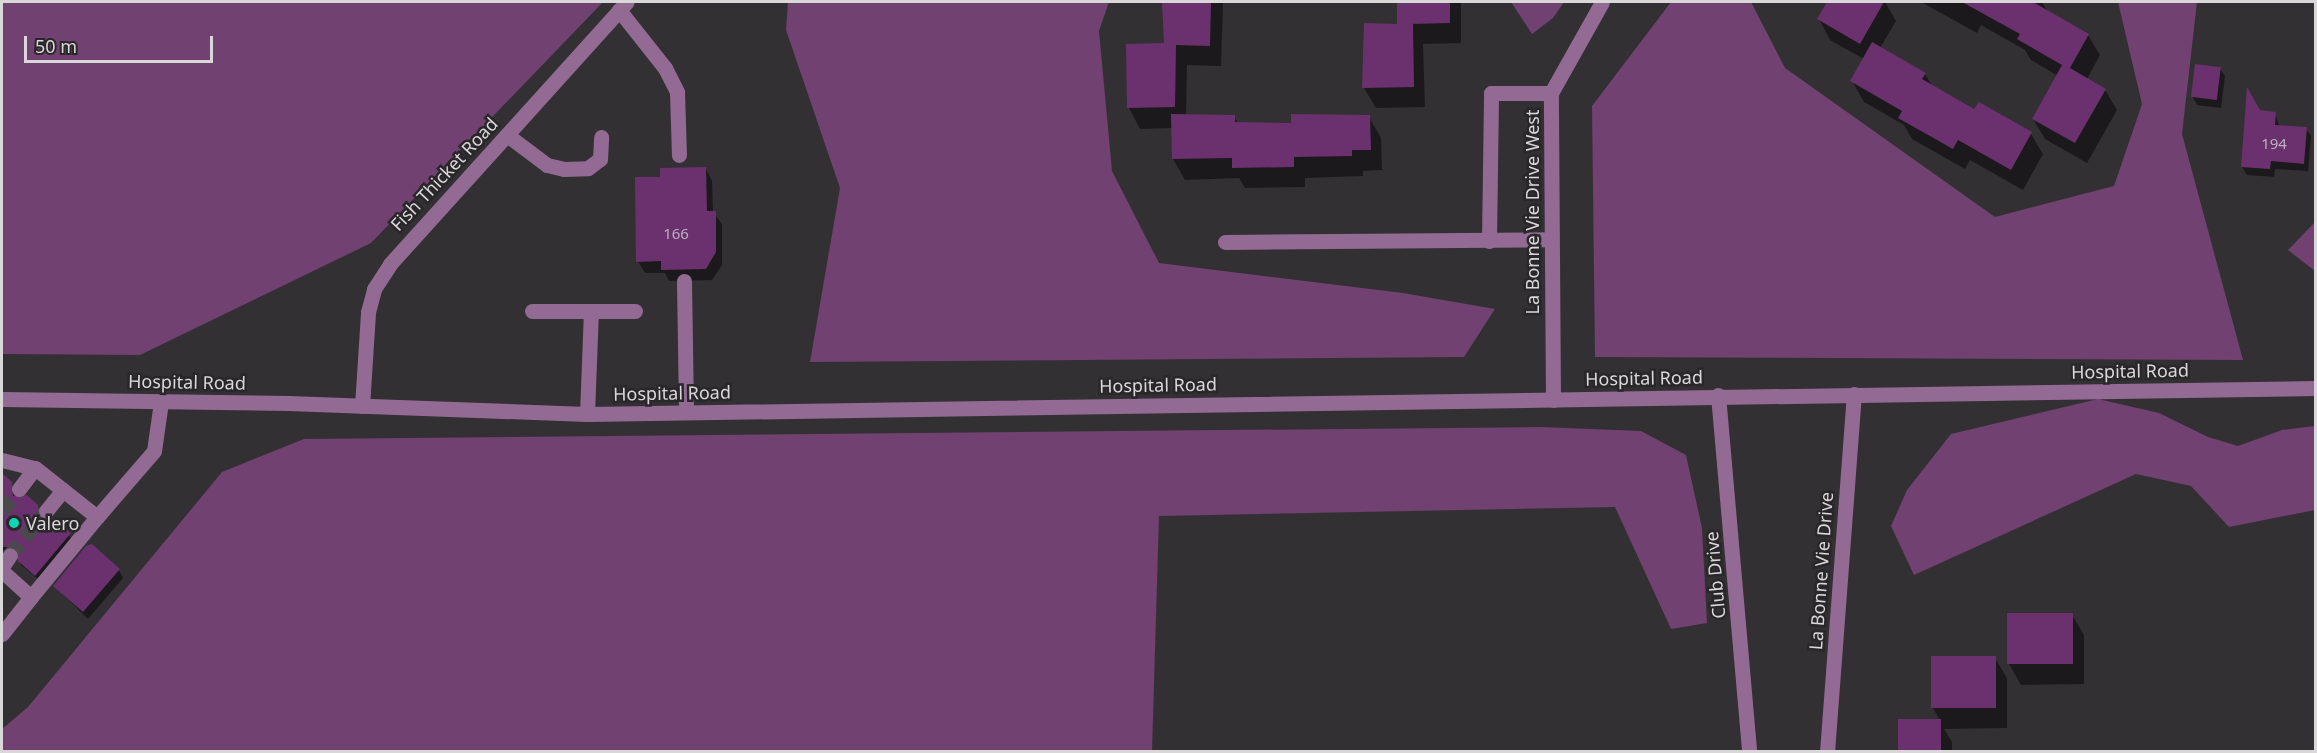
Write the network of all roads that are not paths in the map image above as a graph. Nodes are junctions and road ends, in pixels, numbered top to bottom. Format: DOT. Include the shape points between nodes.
graph roads {
  1 [pos="1602,2"];
  2 [pos="623,6"];
  3 [pos="1551,93"];
  4 [pos="507,135"];
  5 [pos="602,137"];
  6 [pos="679,155"];
  7 [pos="1551,239"];
  8 [pos="1489,241"];
  9 [pos="1225,242"];
  10 [pos="684,281"];
  11 [pos="532,311"];
  12 [pos="591,311"];
  13 [pos="636,311"];
  14 [pos="2316,388"];
  15 [pos="1854,394"];
  16 [pos="1718,396"];
  17 [pos="2,399"];
  18 [pos="1553,400"];
  19 [pos="160,402"];
  20 [pos="362,406"];
  21 [pos="686,412"];
  22 [pos="587,414"];
  23 [pos="2,460"];
  24 [pos="35,468"];
  25 [pos="19,489"];
  26 [pos="63,490"];
  27 [pos="46,512"];
  28 [pos="97,517"];
  29 [pos="2,572"];
  30 [pos="31,597"];
  31 [pos="2,634"];
  32 [pos="1749,752"];
  33 [pos="1827,752"];
  1 -- 3 [label="street, La Bonne Vie Drive West"];
  2 -- 4 [label="street, Fish Thicket Road"];
  2 -- 6 [label="street" via="677,92"];
  3 -- 7 [label="street, La Bonne Vie Drive West"];
  3 -- 8 [label="street" via="1491,93"];
  4 -- 5 [label="street" via="547,165 564,169 588,168 600,159"];
  4 -- 20 [label="street, Fish Thicket Road" via="409,241 374,289 364,338"];
  7 -- 8 [label="street"];
  7 -- 18 [label="street, La Bonne Vie Drive West"];
  8 -- 9 [label="street"];
  10 -- 21 [label="street"];
  11 -- 12 [label="street"];
  12 -- 13 [label="street"];
  12 -- 22 [label="street"];
  14 -- 15 [label="street, Hospital Road"];
  15 -- 16 [label="street, Hospital Road"];
  15 -- 33 [label="street, La Bonne Vie Drive"];
  16 -- 18 [label="street, Hospital Road"];
  16 -- 32 [label="street, Club Drive"];
  17 -- 19 [label="street, Hospital Road"];
  18 -- 21 [label="street, Hospital Road"];
  19 -- 20 [label="street, Hospital Road"];
  19 -- 28 [label="street" via="154,451"];
  20 -- 22 [label="street, Hospital Road"];
  21 -- 22 [label="street, Hospital Road"];
  23 -- 24 [label="street"];
  24 -- 25 [label="street"];
  24 -- 26 [label="street"];
  26 -- 27 [label="street"];
  26 -- 28 [label="street"];
  28 -- 30 [label="street"];
  29 -- 30 [label="street"];
  30 -- 31 [label="street"];
}
